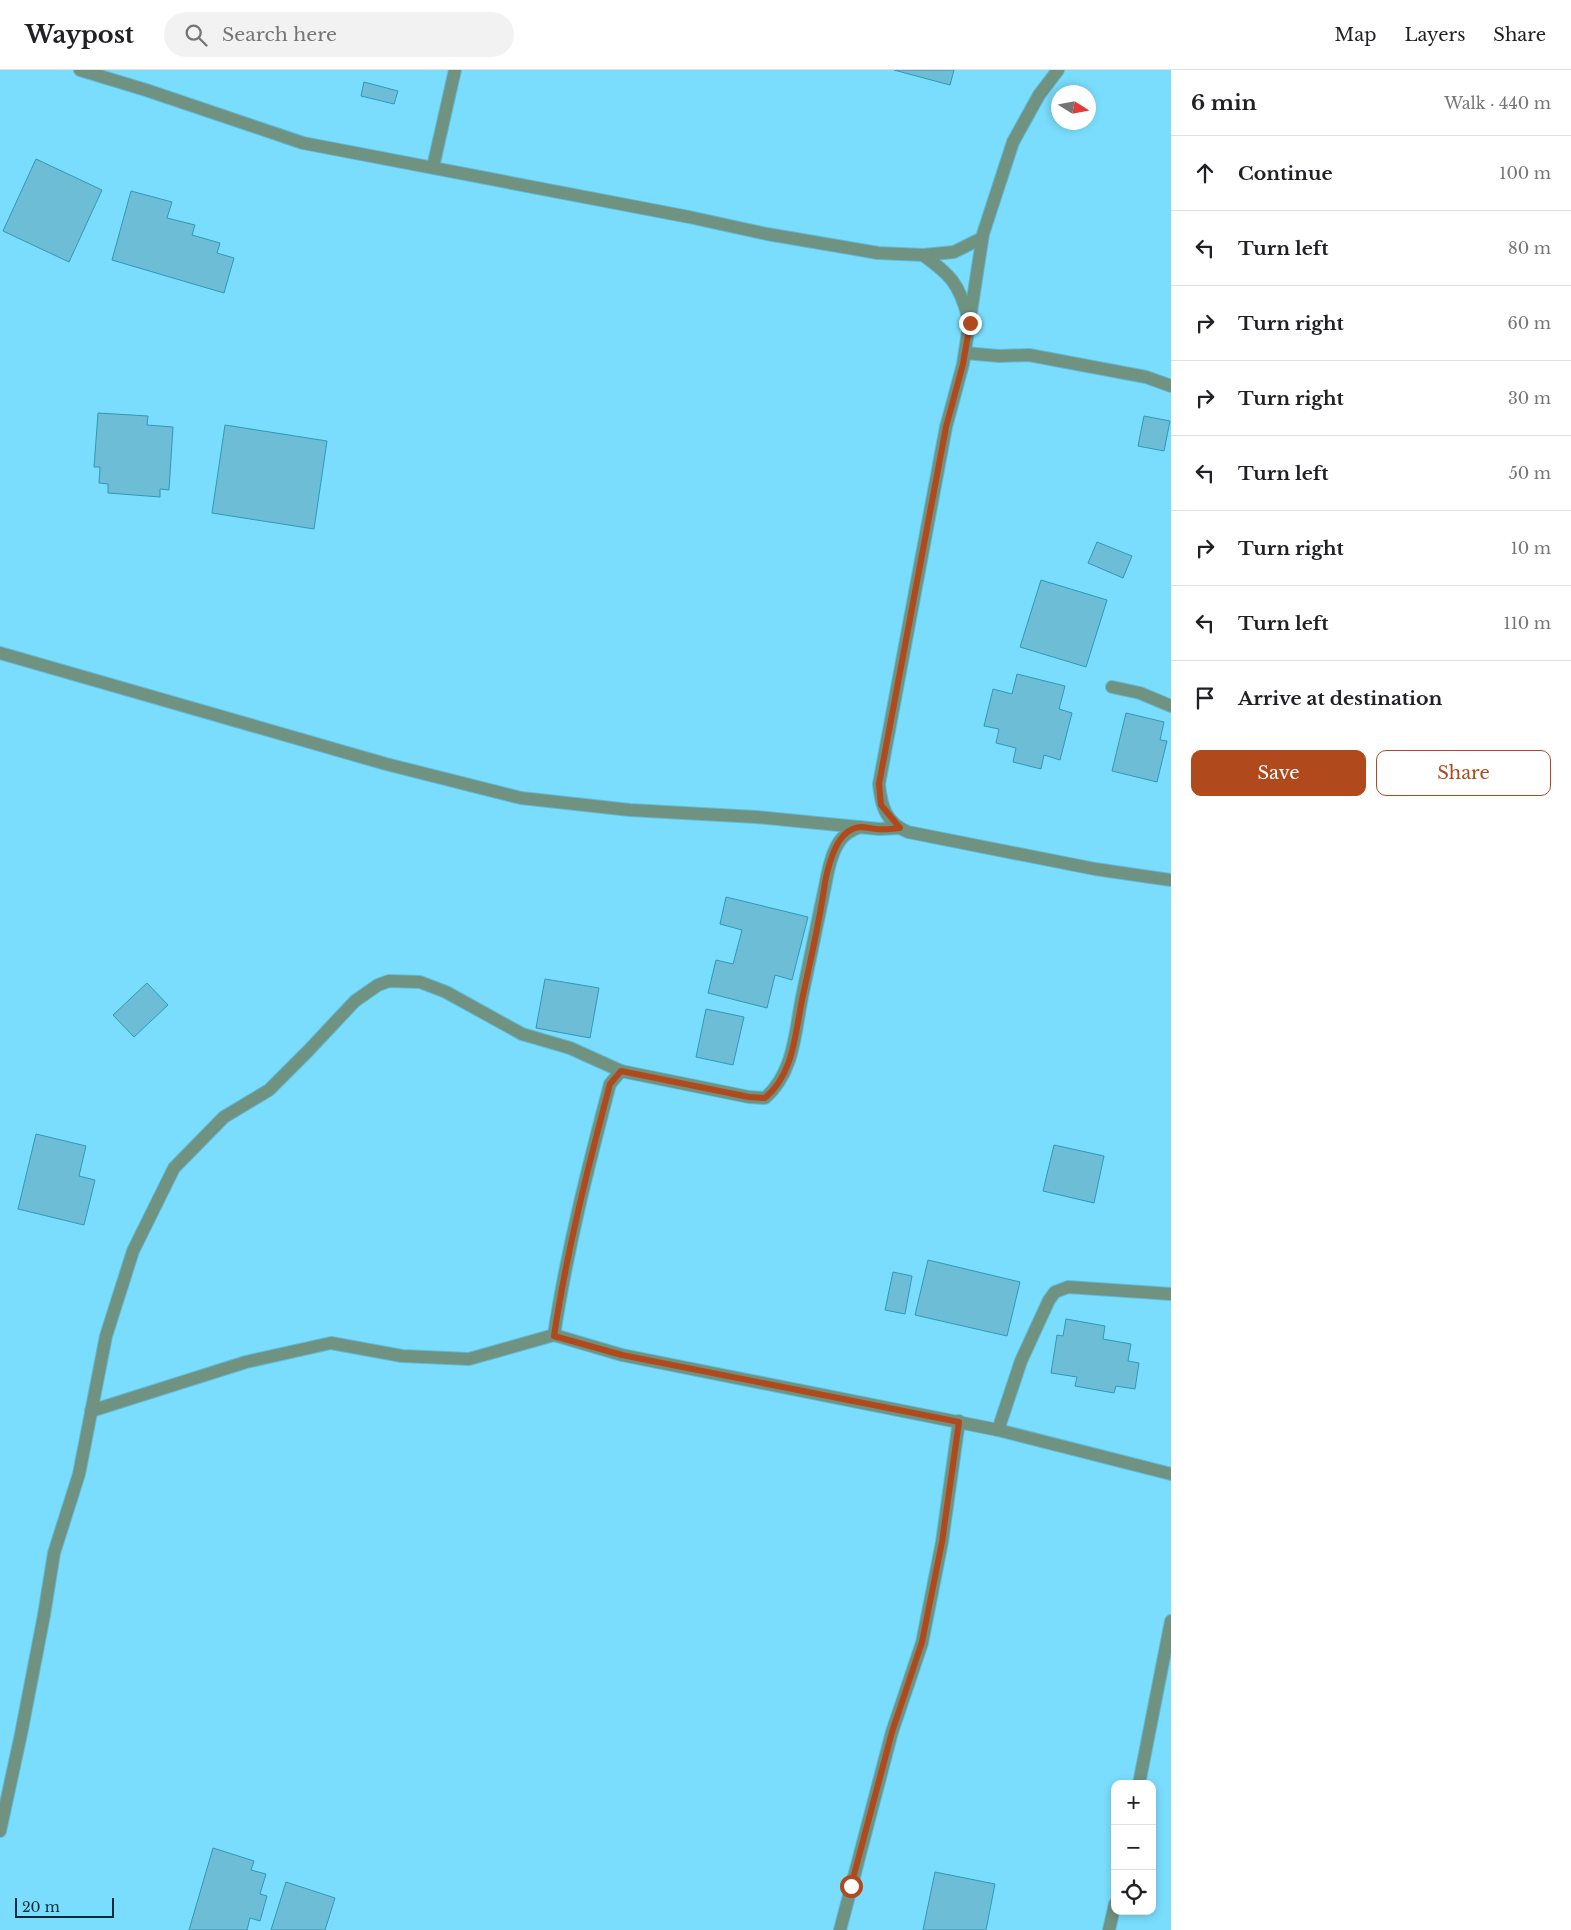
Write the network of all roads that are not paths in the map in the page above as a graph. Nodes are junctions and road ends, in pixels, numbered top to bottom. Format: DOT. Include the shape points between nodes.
graph roads {
  1 [pos="80,70"];
  2 [pos="455,70"];
  3 [pos="1058,70"];
  4 [pos="433,167"];
  5 [pos="982,238"];
  6 [pos="923,255"];
  7 [pos="970,323"];
  8 [pos="965,353"];
  9 [pos="1171,386"];
  10 [pos="0,653"];
  11 [pos="1112,687"];
  12 [pos="1171,706"];
  13 [pos="860,827"];
  14 [pos="900,828"];
  15 [pos="1171,880"];
  16 [pos="621,1071"];
  17 [pos="1171,1294"];
  18 [pos="554,1336"];
  19 [pos="91,1411"];
  20 [pos="959,1422"];
  21 [pos="998,1430"];
  22 [pos="1171,1474"];
  23 [pos="1171,1621"];
  24 [pos="1140,1780"];
  25 [pos="0,1830"];
  26 [pos="1113,1915"];
  27 [pos="840,1930"];
  28 [pos="1110,1930"];
  1 -- 4 [label="street" via="302,142"];
  2 -- 4 [label="street"];
  3 -- 5 [label="street" via="1039,95 1013,142"];
  4 -- 6 [label="street" via="833,246"];
  5 -- 6 [label="street" via="954,252"];
  5 -- 7 [label="street"];
  6 -- 7 [label="street" via="956,283"];
  7 -- 8 [label="street"];
  8 -- 9 [label="street" via="1029,356 1146,377"];
  8 -- 14 [label="street" via="945,436 879,784 881,805"];
  10 -- 13 [label="street" via="386,764 521,798 630,810 756,816"];
  11 -- 12 [label="street" via="1140,693"];
  13 -- 14 [label="street"];
  13 -- 16 [label="street" via="839,841 829,866 796,1040 775,1090 765,1098 749,1097"];
  14 -- 15 [label="street" via="1095,869"];
  16 -- 18 [label="street" via="610,1084 580,1199"];
  16 -- 19 [label="street" via="570,1048 522,1034 446,992 420,982 389,981 378,985 355,1001 269,1090 224,1117 174,1168 133,1251 106,1336"];
  17 -- 21 [label="street" via="1068,1287 1055,1292 1048,1300 1021,1361"];
  18 -- 19 [label="street" via="468,1359 402,1356 331,1343 246,1362"];
  18 -- 20 [label="street" via="622,1355"];
  19 -- 25 [label="street" via="79,1474 54,1553"];
  20 -- 21 [label="street"];
  20 -- 27 [label="street" via="942,1542 922,1642 892,1732"];
  21 -- 22 [label="street"];
  23 -- 24 [label="street"];
  26 -- 28 [label="street"];
}
